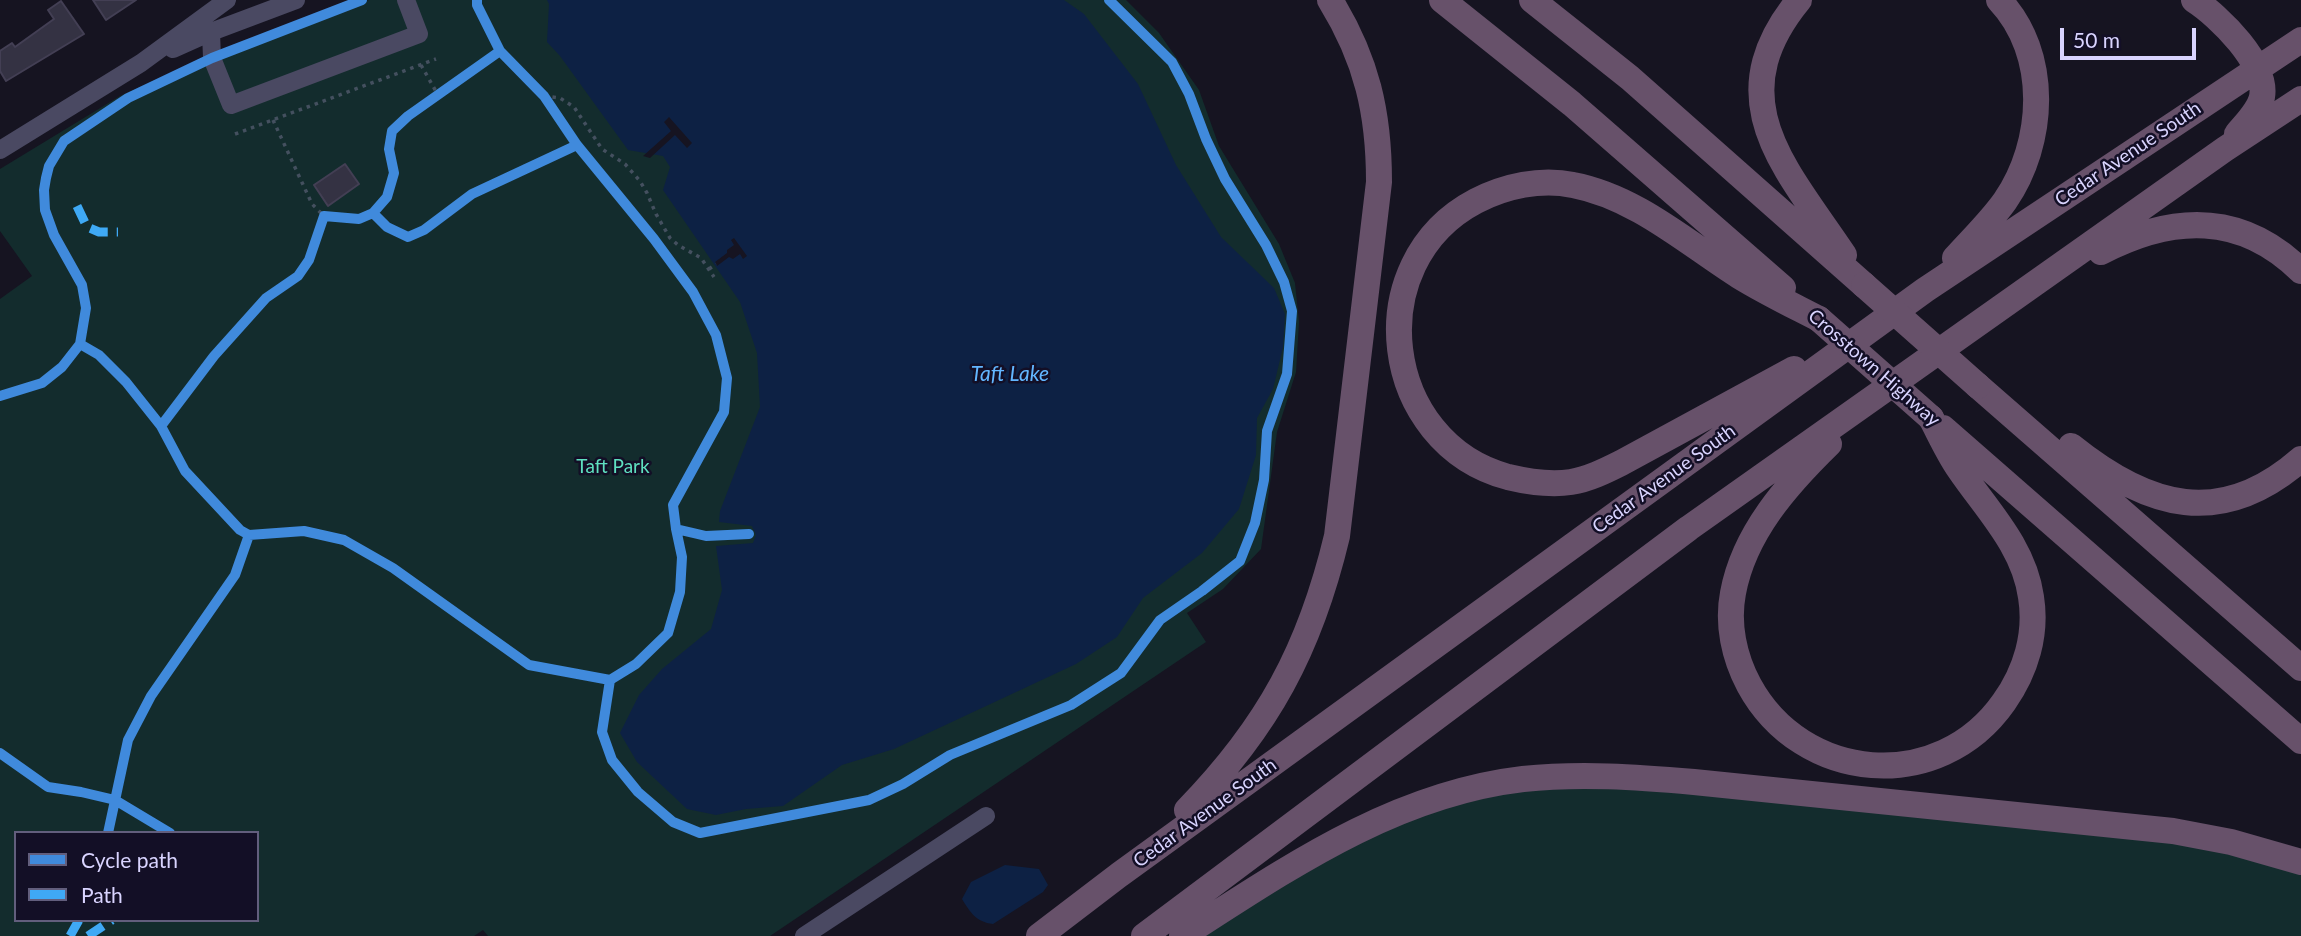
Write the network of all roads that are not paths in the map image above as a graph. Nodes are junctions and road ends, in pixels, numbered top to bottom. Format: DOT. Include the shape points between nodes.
graph roads {
  1 [pos="227,0"];
  2 [pos="296,0"];
  3 [pos="406,0"];
  4 [pos="1330,0"];
  5 [pos="1442,0"];
  6 [pos="1532,0"];
  7 [pos="1799,0"];
  8 [pos="2000,0"];
  9 [pos="2194,0"];
  10 [pos="211,32"];
  11 [pos="2301,40"];
  12 [pos="141,63"];
  13 [pos="2256,68"];
  14 [pos="2301,99"];
  15 [pos="2225,149"];
  16 [pos="0,150"];
  17 [pos="2301,271"];
  18 [pos="1864,285"];
  19 [pos="1926,290"];
  20 [pos="2025,291"];
  21 [pos="1819,320"];
  22 [pos="1840,351"];
  23 [pos="1978,386"];
  24 [pos="1881,393"];
  25 [pos="1931,418"];
  26 [pos="2301,459"];
  27 [pos="2301,668"];
  28 [pos="2301,741"];
  29 [pos="986,816"];
  30 [pos="2301,862"];
  31 [pos="1119,875"];
  32 [pos="804,936"];
  33 [pos="1039,936"];
  34 [pos="1144,936"];
  35 [pos="1182,936"];
  1 -- 12 [label="street"];
  2 -- 10 [label="street"];
  3 -- 10 [label="street" via="419,34 232,105 212,58"];
  4 -- 31 [label="highway" via="1364,67 1379,142 1337,536 1325,584 1295,663 1270,707 1241,750"];
  5 -- 21 [label="highway, Crosstown Highway" via="1572,104"];
  6 -- 18 [label="highway" via="1630,78"];
  7 -- 18 [label="highway" via="1783,20 1764,64 1764,117 1787,172"];
  8 -- 19 [label="highway" via="2021,32 2035,77 2029,148 2007,199"];
  9 -- 13 [label="highway" via="2227,27"];
  10 -- 12 [label="street"];
  11 -- 13 [label="highway, Cedar Avenue South"];
  12 -- 16 [label="street"];
  13 -- 15 [label="highway" via="2263,86 2261,100"];
  13 -- 19 [label="highway, Cedar Avenue South"];
  14 -- 15 [label="highway"];
  15 -- 20 [label="highway"];
  17 -- 20 [label="highway" via="2286,256 2246,233 2203,224 2131,238"];
  18 -- 23 [label="highway, bridge"];
  19 -- 22 [label="highway, Cedar Avenue South"];
  20 -- 24 [label="highway"];
  21 -- 22 [label="highway" via="1741,278 1635,208 1602,192 1545,182 1490,194 1467,206 1431,239 1405,286 1399,342 1414,400 1450,446 1497,474 1547,483 1596,475 1786,371"];
  21 -- 25 [label="highway, Crosstown Highway, bridge"];
  22 -- 31 [label="highway, Cedar Avenue South"];
  23 -- 26 [label="highway" via="2094,465 2131,487 2168,500 2202,503 2232,499 2280,477"];
  23 -- 27 [label="highway"];
  24 -- 25 [label="highway" via="1780,496 1748,547 1732,594 1734,648 1757,699 1799,741 1853,763 1905,765 1956,747 1997,713 2024,667 2030,643 2031,595 2020,560"];
  24 -- 34 [label="highway" via="1689,528"];
  25 -- 28 [label="highway, Crosstown Highway"];
  29 -- 32 [label="street"];
  30 -- 35 [label="highway" via="2173,831 1694,782 1565,776 1483,786 1386,816 1315,853"];
  31 -- 33 [label="highway, Cedar Avenue South"];
}
